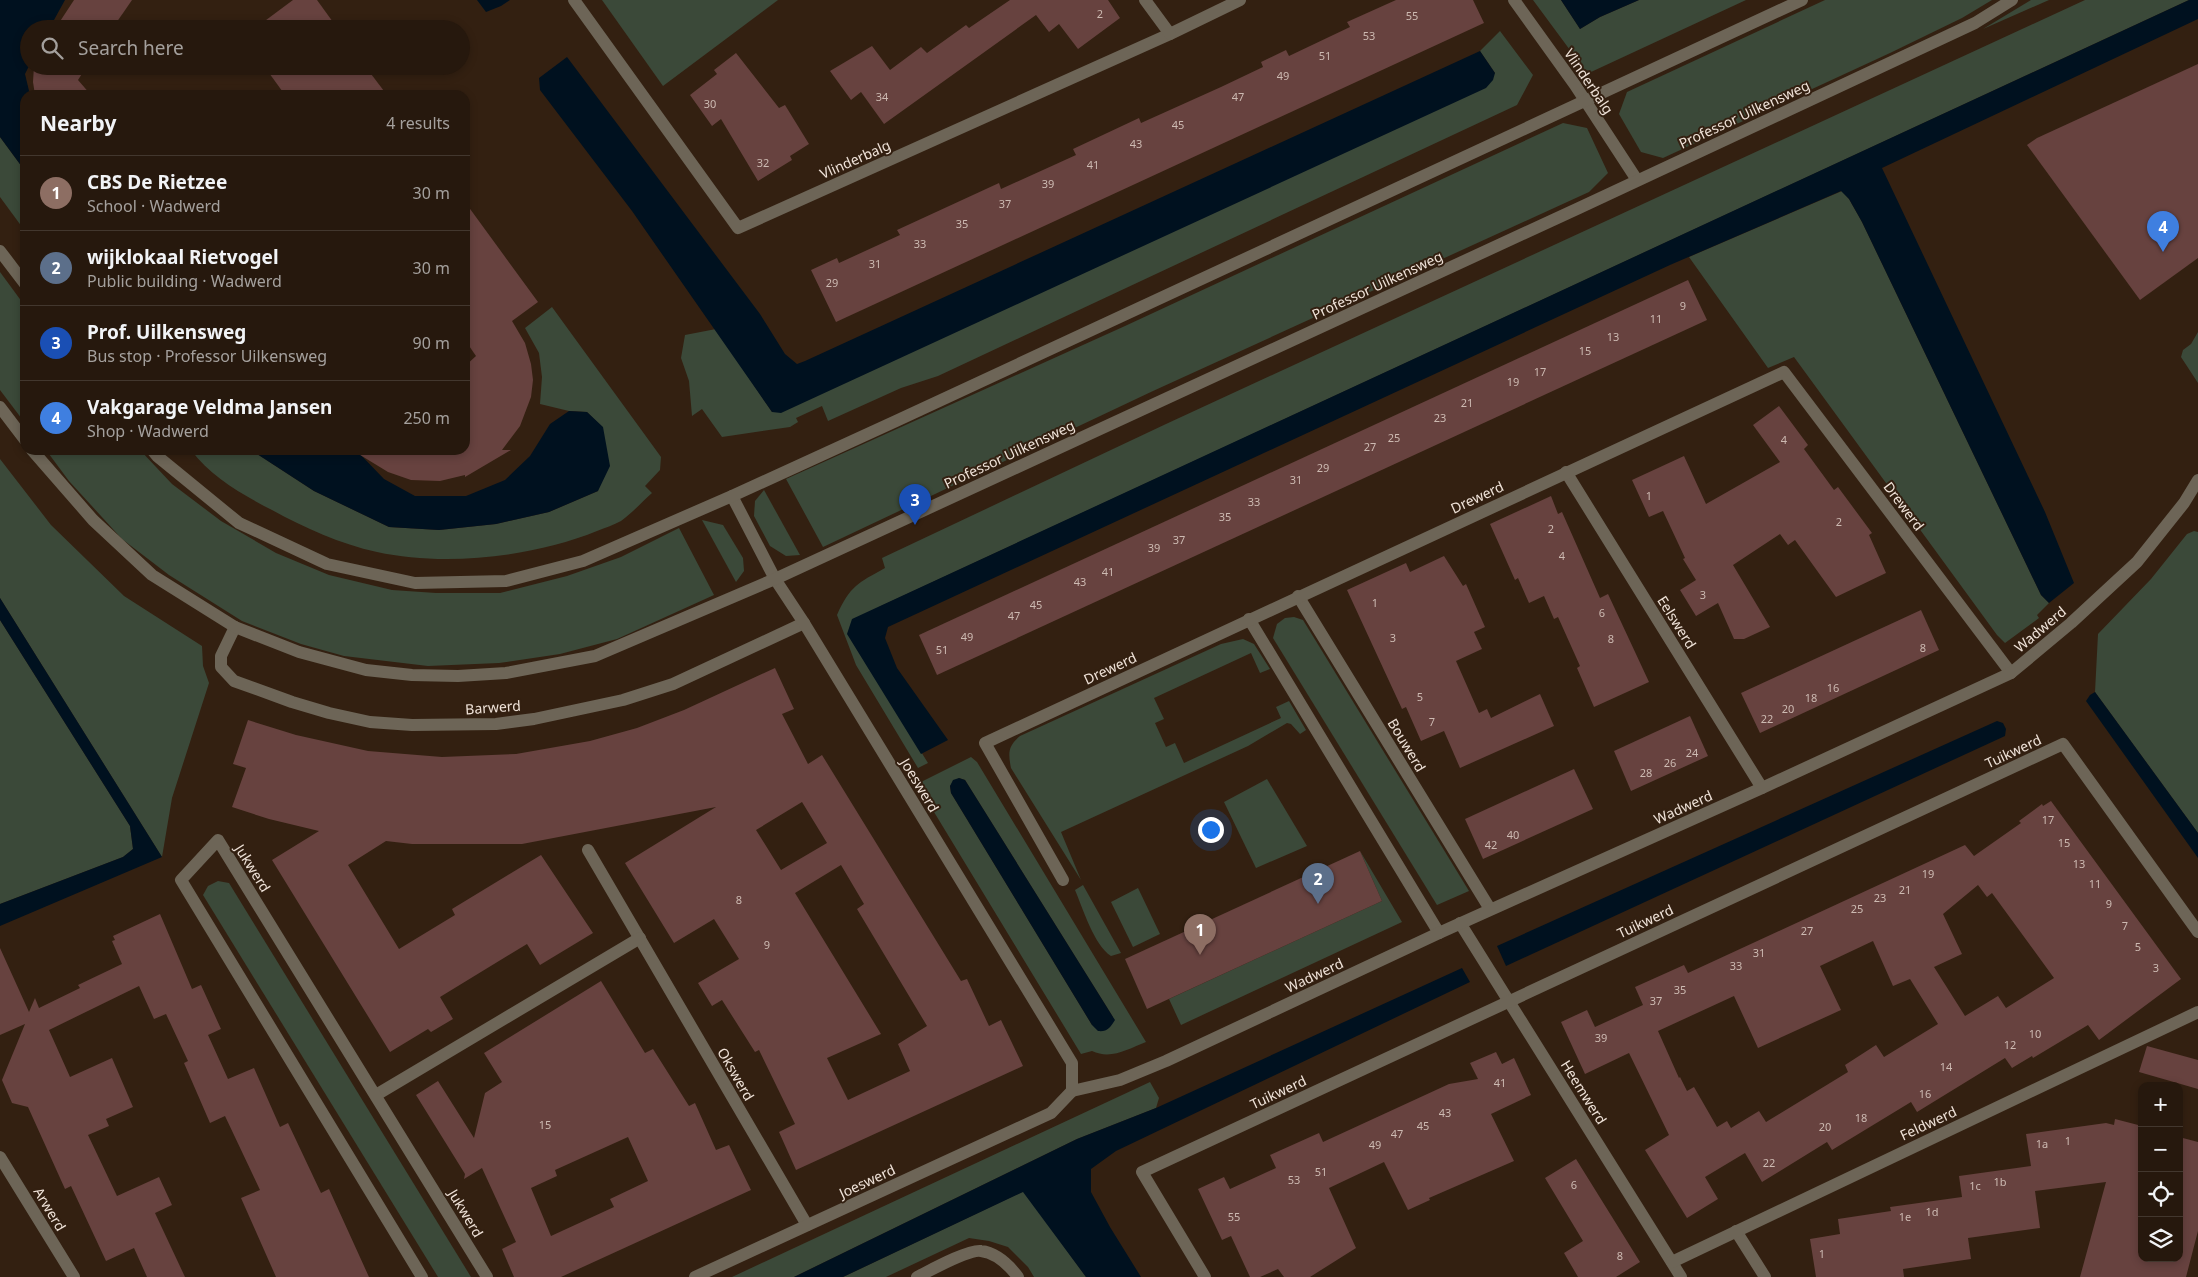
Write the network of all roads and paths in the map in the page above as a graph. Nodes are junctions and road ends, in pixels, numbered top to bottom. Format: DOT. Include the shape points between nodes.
graph roads {
  1 [pos="574,0"];
  2 [pos="1145,0"];
  3 [pos="1240,0"];
  4 [pos="1514,0"];
  5 [pos="1802,0"];
  6 [pos="2012,0"];
  7 [pos="1170,34"];
  8 [pos="1585,100"];
  9 [pos="1637,180"];
  10 [pos="0,251"];
  11 [pos="20,277"];
  12 [pos="0,406"];
  13 [pos="20,433"];
  14 [pos="36,455"];
  15 [pos="158,455"];
  16 [pos="1566,472"];
  17 [pos="2198,480"];
  18 [pos="732,496"];
  19 [pos="775,579"];
  20 [pos="1298,596"];
  21 [pos="1249,620"];
  22 [pos="804,622"];
  23 [pos="235,627"];
  24 [pos="2011,672"];
  25 [pos="1762,788"];
  26 [pos="588,850"];
  27 [pos="1063,880"];
  28 [pos="1490,909"];
  29 [pos="1460,923"];
  30 [pos="2198,932"];
  31 [pos="1439,933"];
  32 [pos="640,938"];
  33 [pos="1509,1000"];
  34 [pos="2198,1012"];
  35 [pos="1072,1091"];
  36 [pos="376,1095"];
  37 [pos="0,1156"];
  38 [pos="807,1226"];
  39 [pos="1736,1231"];
  40 [pos="1672,1262"];
  41 [pos="74,1277"];
  42 [pos="422,1277"];
  43 [pos="487,1277"];
  44 [pos="695,1277"];
  45 [pos="917,1277"];
  46 [pos="1018,1277"];
  47 [pos="1205,1277"];
  48 [pos="1681,1277"];
  49 [pos="1764,1277"];
  1 -- 7 [label="street, Vlinderbalg" via="738,228"];
  2 -- 7 [label="street"];
  3 -- 7 [label="street, Vlinderbalg"];
  4 -- 8 [label="street, Vlinderbalg"];
  5 -- 8 [label="street"];
  6 -- 9 [label="street, Professor Uilkensweg" via="1975,23"];
  8 -- 9 [label="street, Vlinderbalg"];
  8 -- 18 [label="street"];
  9 -- 19 [label="street, Professor Uilkensweg"];
  10 -- 11 [label="street"];
  12 -- 13 [label="street"];
  14 -- 23 [label="street, Professor Uilkensweg" via="93,520 152,575"];
  15 -- 18 [label="street" via="239,523 328,564 415,583 506,581 583,560"];
  16 -- 20 [label="street, Drewerd"];
  16 -- 24 [label="street, Drewerd" via="1784,372"];
  16 -- 25 [label="street, Eelswerd"];
  17 -- 24 [label="street, Wadwerd" via="2137,562 2072,623"];
  18 -- 19 [label="street, Joeswerd"];
  19 -- 22 [label="street, Joeswerd"];
  19 -- 23 [label="street, Professor Uilkensweg" via="595,656 506,673 458,676 366,670 299,652"];
  20 -- 21 [label="street, Drewerd"];
  20 -- 28 [label="street, Bouwerd"];
  21 -- 27 [label="street, Drewerd" via="985,743"];
  21 -- 31 [label="street"];
  22 -- 23 [label="street, Barwerd" via="673,684 623,700 496,724 412,725 370,722 329,713 234,681 221,667 222,656"];
  22 -- 35 [label="street, Joeswerd" via="1072,1063"];
  24 -- 25 [label="street, Wadwerd"];
  25 -- 28 [label="street, Wadwerd"];
  26 -- 32 [label="street, Okswerd"];
  28 -- 29 [label="street, Wadwerd"];
  29 -- 31 [label="street, Wadwerd"];
  29 -- 33 [label="street, Heemwerd"];
  30 -- 33 [label="street, Tuikwerd" via="2062,744"];
  31 -- 35 [label="street, Wadwerd" via="1166,1061 1120,1080"];
  32 -- 36 [label="street"];
  32 -- 38 [label="street, Okswerd"];
  33 -- 40 [label="street, Heemwerd"];
  33 -- 47 [label="street, Tuikwerd" via="1142,1172"];
  34 -- 39 [label="street, Feldwerd"];
  35 -- 38 [label="street, Joeswerd" via="1050,1113"];
  36 -- 42 [label="street, Jukwerd" via="218,840 181,880"];
  36 -- 43 [label="street, Jukwerd"];
  37 -- 41 [label="street, Arwerd"];
  38 -- 44 [label="street, Joeswerd"];
  39 -- 40 [label="street, Feldwerd"];
  39 -- 49 [label="street"];
  40 -- 48 [label="street, Heemwerd"];
  45 -- 46 [label="street" via="979,1251 999,1257"];
}
